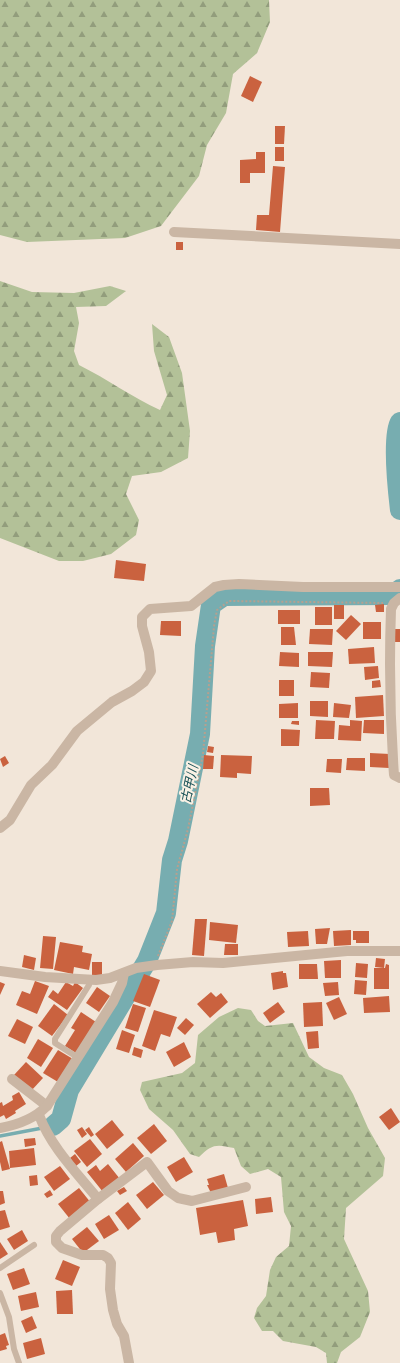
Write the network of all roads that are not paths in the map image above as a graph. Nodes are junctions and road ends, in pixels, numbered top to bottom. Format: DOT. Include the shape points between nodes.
graph roads {
  1 [pos="174,232"];
  2 [pos="400,244"];
  3 [pos="400,587"];
  4 [pos="397,600"];
  5 [pos="400,778"];
  6 [pos="0,828"];
  7 [pos="400,951"];
  8 [pos="0,971"];
  9 [pos="124,973"];
  10 [pos="90,979"];
  11 [pos="78,1057"];
  12 [pos="12,1079"];
  13 [pos="47,1106"];
  14 [pos="39,1115"];
  15 [pos="0,1128"];
  16 [pos="246,1186"];
  17 [pos="98,1199"];
  18 [pos="34,1245"];
  19 [pos="0,1268"];
  20 [pos="0,1293"];
  21 [pos="19,1363"];
  22 [pos="129,1363"];
  1 -- 2 [label="street"];
  3 -- 6 [label="street" via="224,585 215,587 191,606 150,610 142,617 151,670 144,682 112,702 77,731 52,765 31,785 10,820"];
  4 -- 5 [label="street" via="391,609 390,716 394,775"];
  7 -- 9 [label="street" via="347,951 224,963 193,962 136,968"];
  8 -- 10 [label="street" via="44,977"];
  9 -- 10 [label="street" via="110,978"];
  9 -- 11 [label="street" via="113,1002"];
  10 -- 11 [label="lane" via="89,985 55,1038 56,1043"];
  11 -- 13 [label="street"];
  12 -- 13 [label="street"];
  13 -- 14 [label="street"];
  14 -- 15 [label="street" via="13,1126"];
  14 -- 17 [label="street" via="54,1146"];
  16 -- 17 [label="street" via="192,1201 178,1198 168,1191 147,1162"];
  17 -- 22 [label="street" via="60,1231 56,1236 56,1242 62,1248 82,1255 103,1255 108,1258 113,1310 124,1336"];
  18 -- 19 [label="lane"];
  20 -- 21 [label="lane" via="9,1317"];
}
